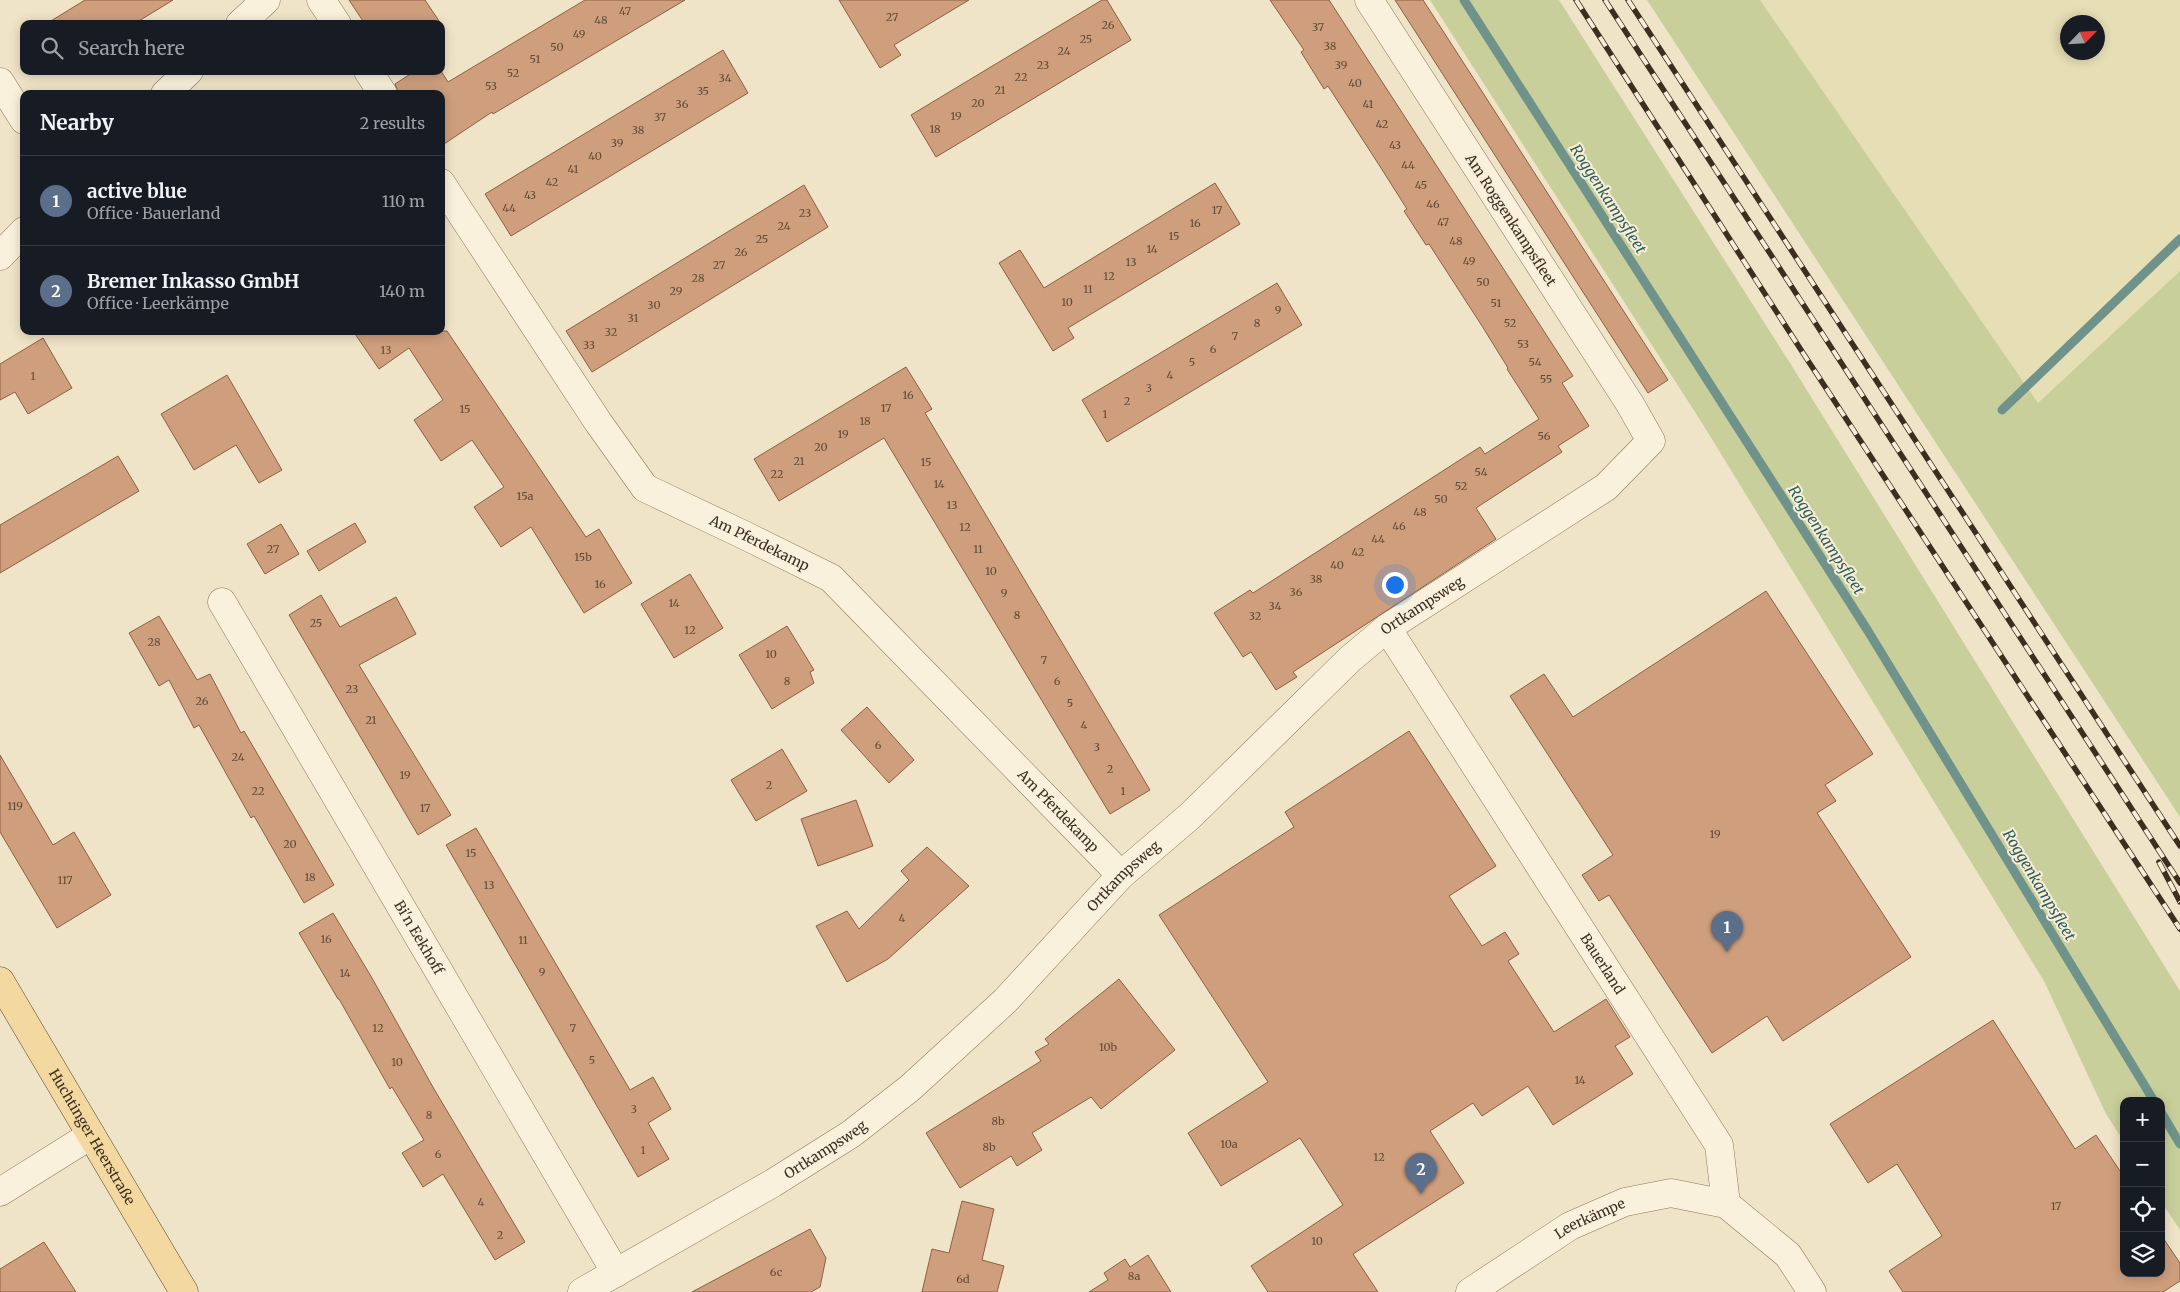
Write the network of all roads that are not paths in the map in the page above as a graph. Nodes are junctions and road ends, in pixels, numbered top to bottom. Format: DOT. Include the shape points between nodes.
graph roads {
  1 [pos="266,0"];
  2 [pos="321,0"];
  3 [pos="1369,0"];
  4 [pos="244,20"];
  5 [pos="334,20"];
  6 [pos="185,75"];
  7 [pos="371,75"];
  8 [pos="0,82"];
  9 [pos="169,90"];
  10 [pos="380,90"];
  11 [pos="20,114"];
  12 [pos="445,189"];
  13 [pos="20,235"];
  14 [pos="0,256"];
  15 [pos="1651,441"];
  16 [pos="222,602"];
  17 [pos="1387,628"];
  18 [pos="1121,875"];
  19 [pos="0,981"];
  20 [pos="91,1134"];
  21 [pos="0,1192"];
  22 [pos="1726,1204"];
  23 [pos="616,1273"];
  24 [pos="184,1292"];
  25 [pos="582,1292"];
  26 [pos="1470,1292"];
  27 [pos="1812,1292"];
  1 -- 4 [label="street"];
  2 -- 5 [label="street"];
  3 -- 15 [label="street, Am Roggenkampsfleet"];
  6 -- 9 [label="street"];
  7 -- 10 [label="street"];
  8 -- 11 [label="street"];
  12 -- 18 [label="street, Am Pferdekamp" via="645,488 831,578"];
  13 -- 14 [label="street"];
  15 -- 17 [label="street, Ortkampsweg" via="1606,487"];
  16 -- 23 [label="street, Bi'n Eekhoff"];
  17 -- 18 [label="street, Ortkampsweg" via="1350,659 1190,816"];
  17 -- 22 [label="street, Bauerland" via="1719,1145"];
  18 -- 23 [label="street, Ortkampsweg" via="1005,1001 910,1088 852,1134"];
  19 -- 20 [label="main road, Huchtinger Heerstraße"];
  20 -- 21 [label="street"];
  20 -- 24 [label="main road, Huchtinger Heerstraße"];
  22 -- 26 [label="street, Leerkämpe" via="1671,1193 1625,1202 1570,1226"];
  22 -- 27 [label="street" via="1788,1255"];
  23 -- 25 [label="street, Ortkampsweg"];
}
